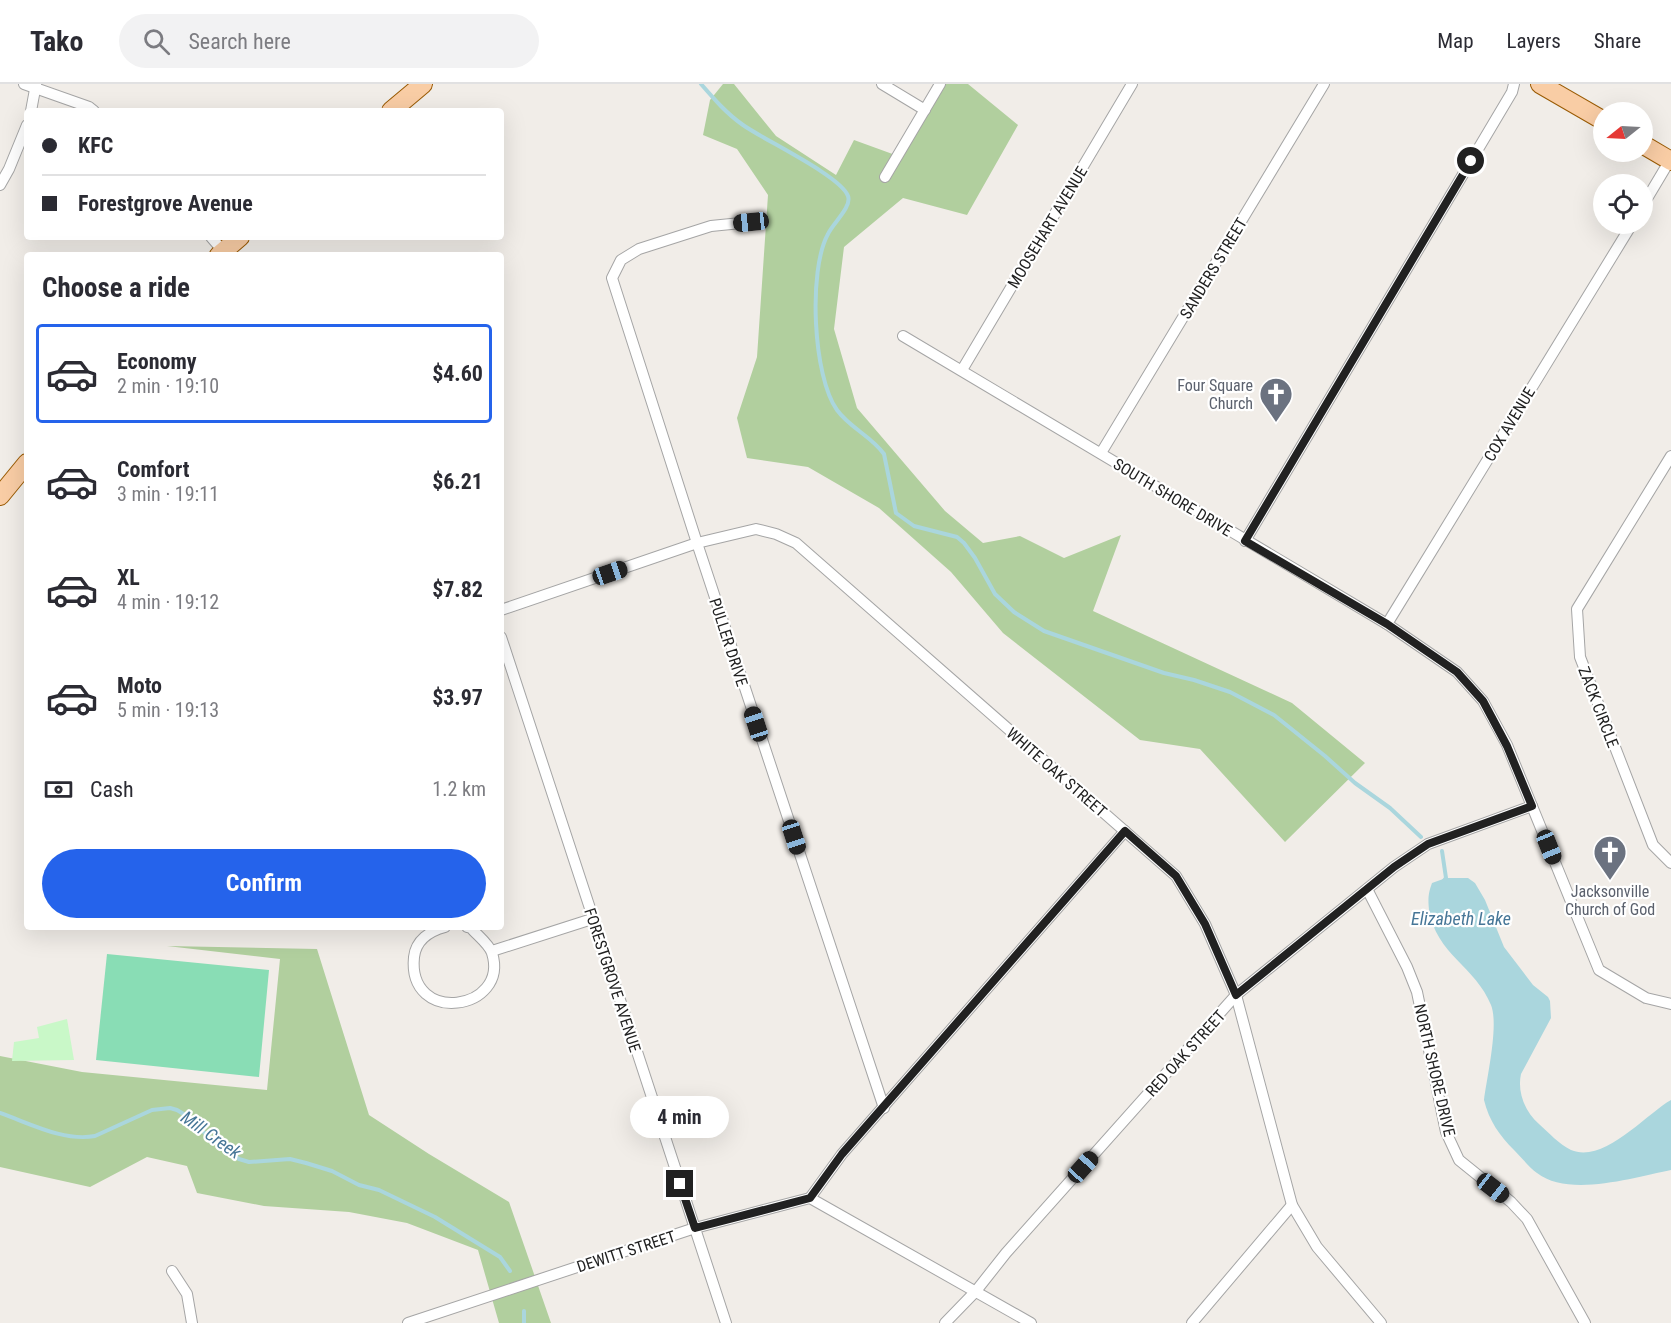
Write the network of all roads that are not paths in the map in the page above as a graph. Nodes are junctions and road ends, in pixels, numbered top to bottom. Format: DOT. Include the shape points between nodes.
graph roads {
  1 [pos="24,84"];
  2 [pos="423,84"];
  3 [pos="882,84"];
  4 [pos="940,84"];
  5 [pos="1132,84"];
  6 [pos="1324,84"];
  7 [pos="1514,84"];
  8 [pos="1540,84"];
  9 [pos="36,85"];
  10 [pos="32,108"];
  11 [pos="90,108"];
  12 [pos="395,108"];
  13 [pos="925,110"];
  14 [pos="1593,115"];
  15 [pos="24,132"];
  16 [pos="1653,150"];
  17 [pos="1670,160"];
  18 [pos="885,177"];
  19 [pos="0,185"];
  20 [pos="1653,189"];
  21 [pos="751,222"];
  22 [pos="1626,234"];
  23 [pos="234,240"];
  24 [pos="218,248"];
  25 [pos="903,336"];
  26 [pos="962,370"];
  27 [pos="1101,453"];
  28 [pos="1671,456"];
  29 [pos="24,467"];
  30 [pos="0,496"];
  31 [pos="1245,541"];
  32 [pos="697,543"];
  33 [pos="504,609"];
  34 [pos="1387,624"];
  35 [pos="504,646"];
  36 [pos="1532,806"];
  37 [pos="1125,831"];
  38 [pos="1671,863"];
  39 [pos="1367,889"];
  40 [pos="592,919"];
  41 [pos="434,930"];
  42 [pos="473,930"];
  43 [pos="492,951"];
  44 [pos="1236,995"];
  45 [pos="1671,1004"];
  46 [pos="884,1108"];
  47 [pos="810,1198"];
  48 [pos="1292,1205"];
  49 [pos="695,1228"];
  50 [pos="172,1270"];
  51 [pos="976,1291"];
  52 [pos="420,1321"];
  53 [pos="192,1323"];
  54 [pos="408,1323"];
  55 [pos="726,1323"];
  56 [pos="945,1323"];
  57 [pos="1031,1323"];
  58 [pos="1192,1323"];
  59 [pos="1381,1323"];
  60 [pos="1585,1323"];
  1 -- 9 [label="street"];
  2 -- 12 [label="main road"];
  3 -- 13 [label="street"];
  4 -- 13 [label="street"];
  5 -- 26 [label="street, MOOSEHART AVENUE"];
  6 -- 27 [label="street, SANDERS STREET"];
  7 -- 31 [label="street"];
  8 -- 14 [label="main road"];
  9 -- 10 [label="street"];
  9 -- 11 [label="street"];
  13 -- 18 [label="street"];
  15 -- 19 [label="street"];
  16 -- 17 [label="main road"];
  17 -- 20 [label="street"];
  21 -- 32 [label="street, PULLER DRIVE" via="711,226 639,249 621,260 612,278"];
  22 -- 34 [label="street, COX AVENUE"];
  23 -- 24 [label="main road"];
  25 -- 26 [label="street, SOUTH SHORE DRIVE"];
  26 -- 27 [label="street, SOUTH SHORE DRIVE"];
  27 -- 31 [label="street, SOUTH SHORE DRIVE"];
  28 -- 38 [label="street, ZACK CIRCLE" via="1577,609 1580,657 1653,845"];
  29 -- 30 [label="main road"];
  31 -- 34 [label="street, SOUTH SHORE DRIVE"];
  32 -- 33 [label="street, WHITE OAK STREET"];
  32 -- 37 [label="street, WHITE OAK STREET" via="756,529 796,543"];
  32 -- 46 [label="street, PULLER DRIVE"];
  34 -- 36 [label="street, SOUTH SHORE DRIVE" via="1457,672 1483,701"];
  35 -- 40 [label="street, FORESTGROVE AVENUE"];
  36 -- 39 [label="street, RED OAK STREET" via="1428,844"];
  36 -- 45 [label="street, SOUTH SHORE DRIVE" via="1599,970 1646,998"];
  37 -- 44 [label="street, WHITE OAK STREET" via="1176,876 1205,924"];
  37 -- 46 [label="street"];
  39 -- 44 [label="street, RED OAK STREET"];
  39 -- 60 [label="street, NORTH SHORE DRIVE" via="1417,992 1446,1132 1459,1160 1527,1219"];
  40 -- 43 [label="street"];
  40 -- 49 [label="street, FORESTGROVE AVENUE"];
  41 -- 43 [label="street" via="418,944 414,974 421,989 436,1001 452,1005 475,999 489,983 494,969"];
  42 -- 43 [label="street"];
  44 -- 48 [label="street, WHITE OAK STREET"];
  44 -- 51 [label="street, RED OAK STREET"];
  46 -- 47 [label="street" via="842,1154"];
  47 -- 49 [label="street, DEWITT STREET"];
  47 -- 51 [label="street"];
  48 -- 58 [label="street"];
  48 -- 59 [label="street, WHITE OAK STREET" via="1317,1247"];
  49 -- 52 [label="street, DEWITT STREET"];
  49 -- 55 [label="street, FORESTGROVE AVENUE"];
  50 -- 53 [label="street" via="187,1294"];
  51 -- 56 [label="street, RED OAK STREET"];
  51 -- 57 [label="street"];
  52 -- 54 [label="street, DEWITT STREET"];
}
